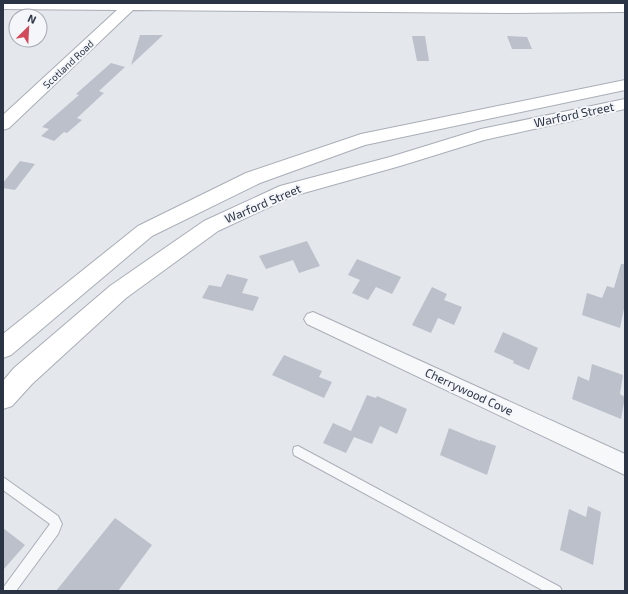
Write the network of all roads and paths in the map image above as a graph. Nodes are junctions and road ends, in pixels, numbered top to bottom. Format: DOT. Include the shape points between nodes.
graph roads {
  1 [pos="132,4"];
  2 [pos="3,5"];
  3 [pos="506,6"];
  4 [pos="625,8"];
  5 [pos="625,85"];
  6 [pos="625,104"];
  7 [pos="3,124"];
  8 [pos="313,319"];
  9 [pos="3,348"];
  10 [pos="3,398"];
  11 [pos="298,451"];
  12 [pos="625,465"];
  13 [pos="3,483"];
  14 [pos="8,591"];
  15 [pos="556,591"];
  1 -- 2 [label="main road"];
  1 -- 3 [label="main road"];
  1 -- 7 [label="main road, Scotland Road"];
  3 -- 4 [label="main road"];
  5 -- 9 [label="main road, Warford Street" via="361,140 253,178 145,231"];
  6 -- 10 [label="main road, Warford Street" via="481,136 287,191 211,226 118,292 23,376"];
  8 -- 12 [label="street, Cherrywood Cove"];
  11 -- 15 [label="lane"];
  13 -- 14 [label="lane" via="56,524"];
}
